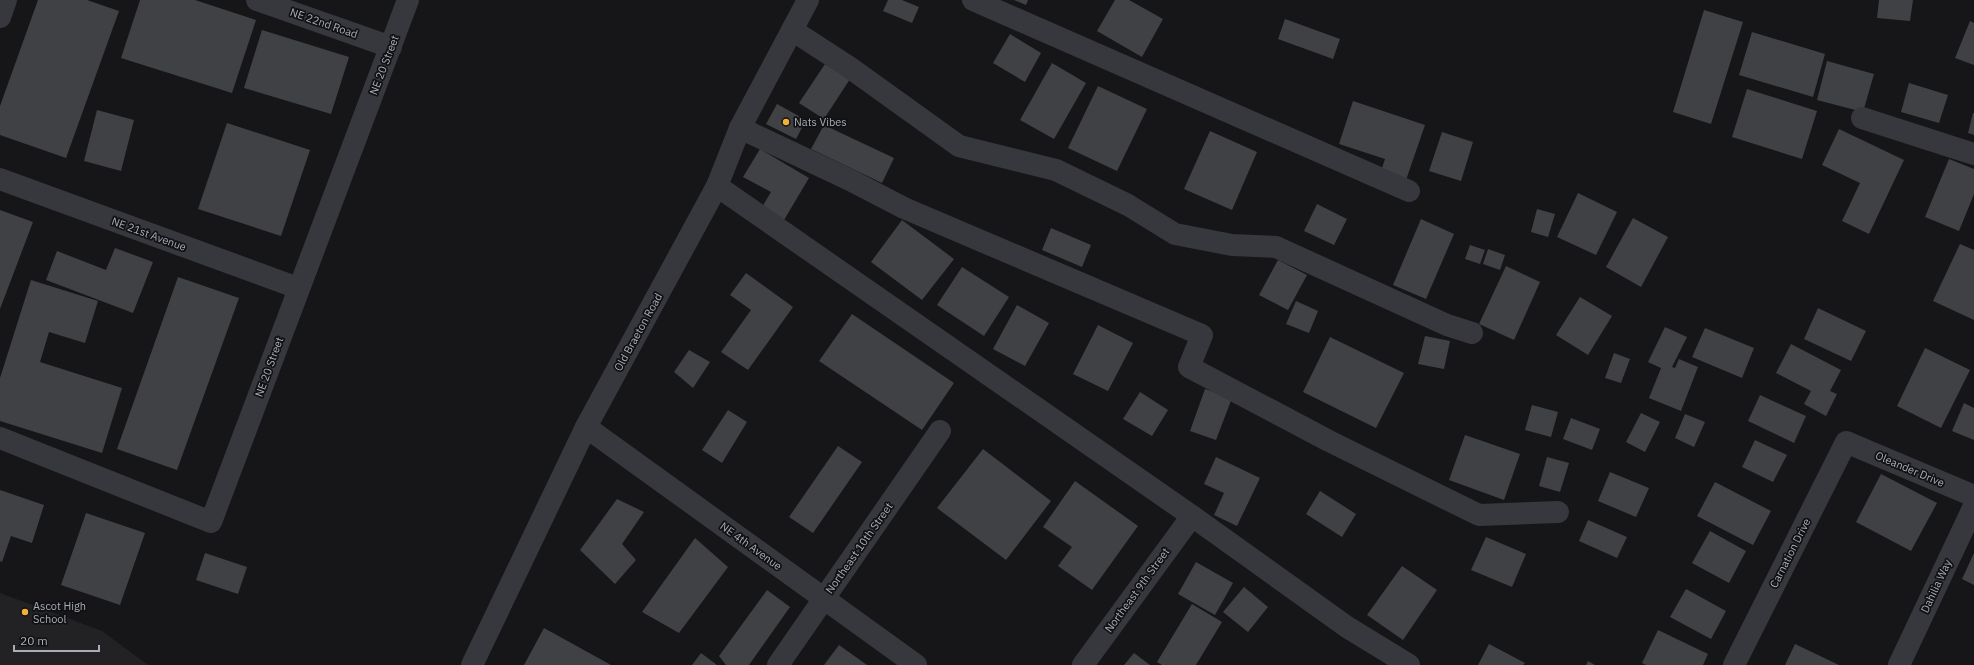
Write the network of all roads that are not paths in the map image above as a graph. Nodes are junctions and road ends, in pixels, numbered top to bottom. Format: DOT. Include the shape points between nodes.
graph roads {
  1 [pos="6,0"];
  2 [pos="257,0"];
  3 [pos="408,0"];
  4 [pos="808,0"];
  5 [pos="973,0"];
  6 [pos="0,17"];
  7 [pos="792,30"];
  8 [pos="391,47"];
  9 [pos="1862,118"];
  10 [pos="740,128"];
  11 [pos="1974,154"];
  12 [pos="0,179"];
  13 [pos="717,186"];
  14 [pos="1409,191"];
  15 [pos="298,288"];
  16 [pos="1472,332"];
  17 [pos="586,427"];
  18 [pos="940,431"];
  19 [pos="0,438"];
  20 [pos="1846,442"];
  21 [pos="1974,496"];
  22 [pos="1974,506"];
  23 [pos="1558,512"];
  24 [pos="1192,516"];
  25 [pos="824,598"];
  26 [pos="1399,662"];
  27 [pos="472,665"];
  28 [pos="778,665"];
  29 [pos="916,665"];
  30 [pos="1083,665"];
  31 [pos="1734,665"];
  32 [pos="1899,665"];
  1 -- 6 [label="street"];
  2 -- 8 [label="street, NE 22nd Road"];
  3 -- 8 [label="street, NE 20 Street"];
  4 -- 7 [label="street, Old Braeton Road"];
  5 -- 14 [label="street"];
  7 -- 10 [label="street, Old Braeton Road"];
  7 -- 16 [label="street" via="849,67 959,146 1056,170 1128,206 1175,234 1232,245 1276,247 1446,325"];
  8 -- 15 [label="street, NE 20 Street"];
  9 -- 11 [label="street"];
  10 -- 13 [label="street, Old Braeton Road"];
  10 -- 23 [label="street" via="904,208 1202,335 1189,367 1329,441 1479,515"];
  12 -- 15 [label="street, NE 21st Avenue"];
  13 -- 17 [label="street, Old Braeton Road"];
  13 -- 24 [label="street"];
  15 -- 19 [label="street, NE 20 Street" via="211,522"];
  17 -- 25 [label="street, NE 4th Avenue"];
  17 -- 27 [label="street, Old Braeton Road"];
  18 -- 25 [label="street, Northeast 10th Street"];
  20 -- 21 [label="street, Oleander Drive"];
  20 -- 31 [label="street, Carnation Drive"];
  22 -- 32 [label="street, Dahilia Way"];
  24 -- 26 [label="street"];
  24 -- 30 [label="street, Northeast 9th Street"];
  25 -- 28 [label="street, Northeast 10th Street"];
  25 -- 29 [label="street, NE 4th Avenue"];
}
